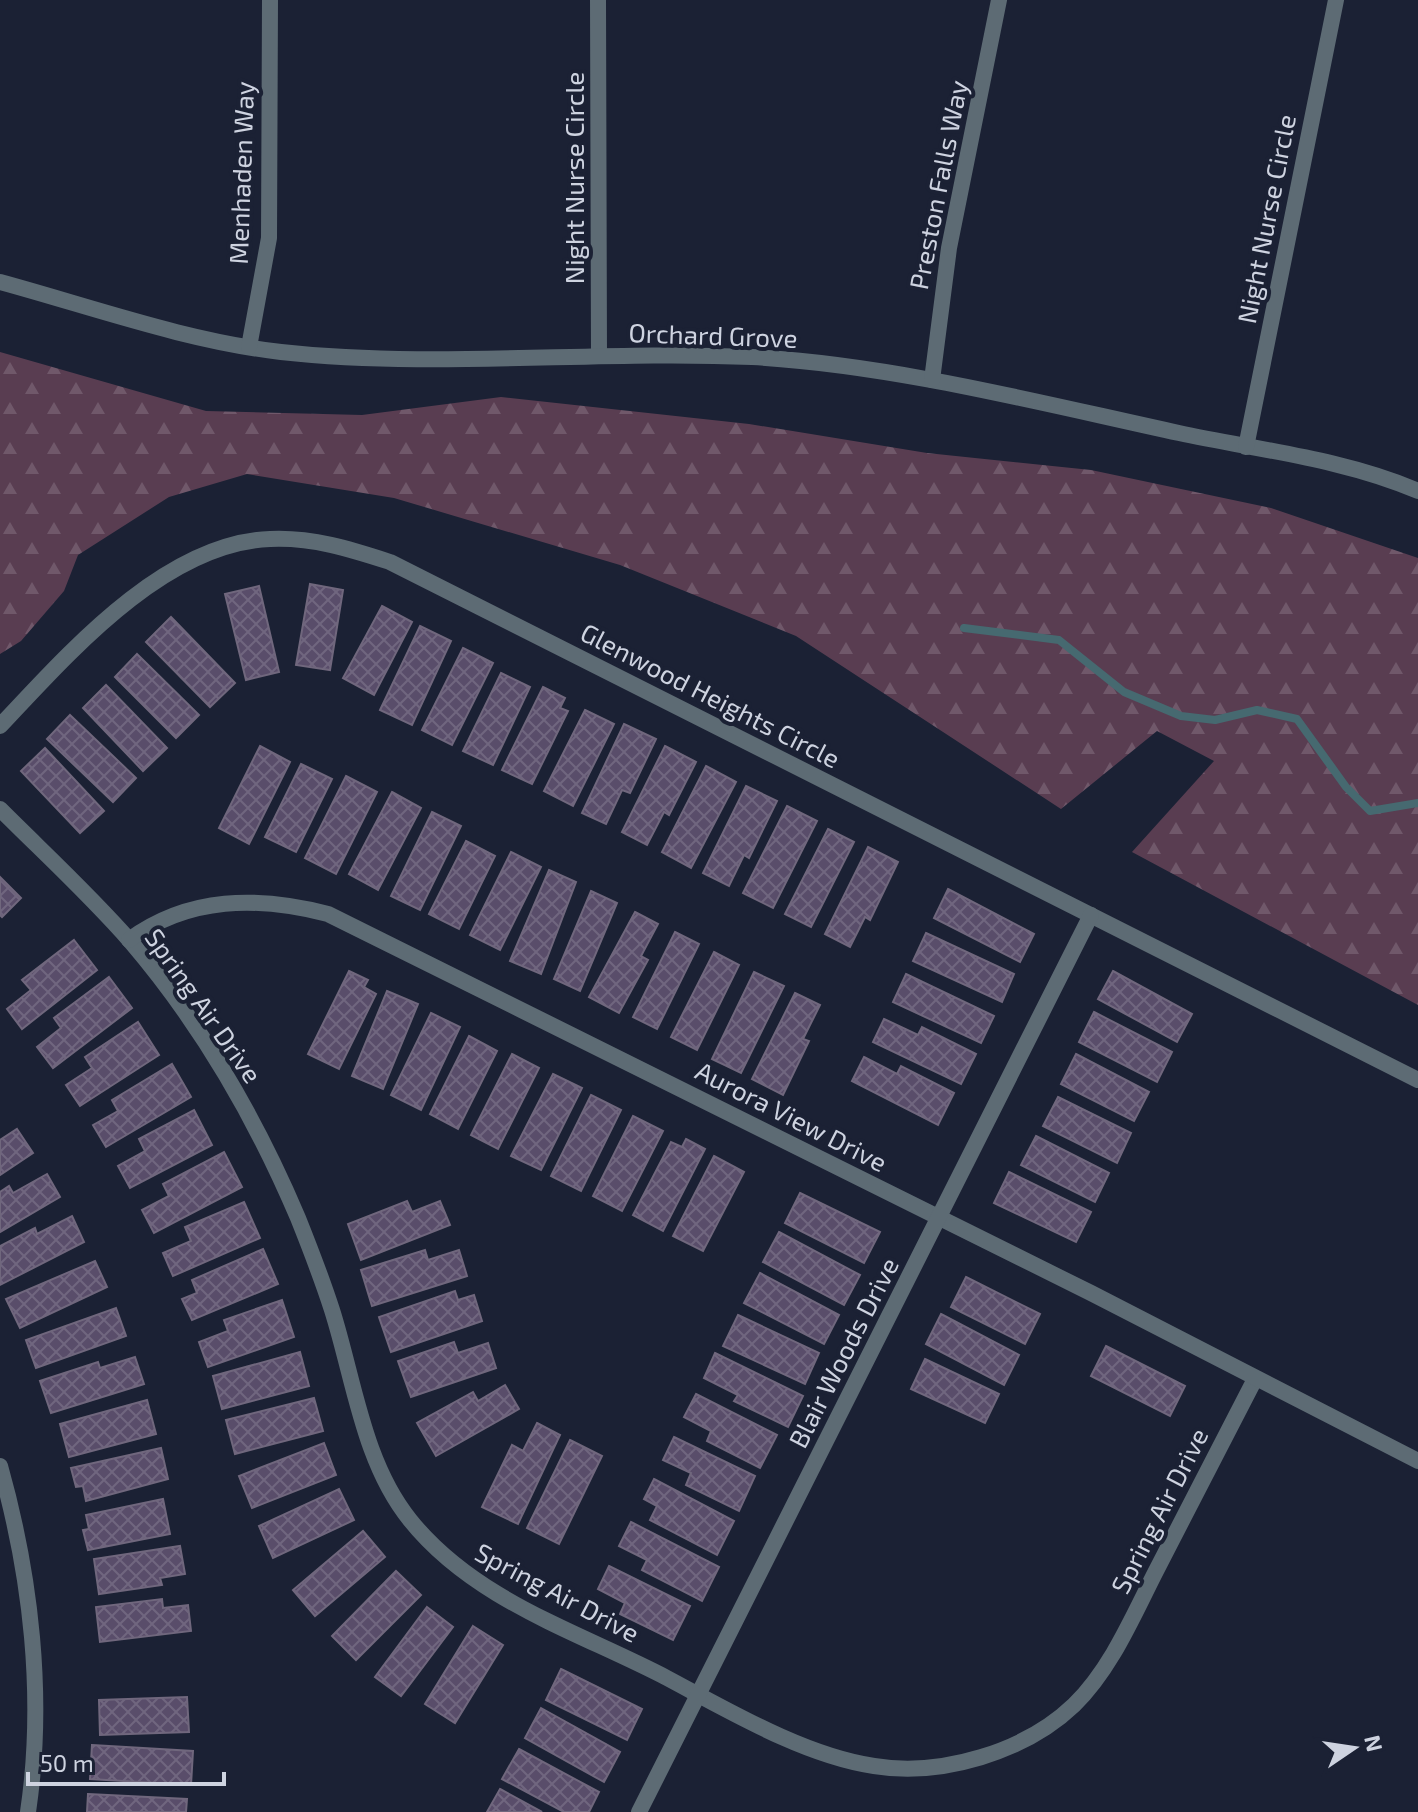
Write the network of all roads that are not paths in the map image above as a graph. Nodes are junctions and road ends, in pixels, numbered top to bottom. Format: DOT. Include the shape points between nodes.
graph roads {
  1 [pos="270,0"];
  2 [pos="598,0"];
  3 [pos="999,0"];
  4 [pos="1336,0"];
  5 [pos="0,282"];
  6 [pos="249,347"];
  7 [pos="599,356"];
  8 [pos="932,380"];
  9 [pos="1246,447"];
  10 [pos="1418,491"];
  11 [pos="0,726"];
  12 [pos="0,809"];
  13 [pos="1091,915"];
  14 [pos="129,940"];
  15 [pos="1418,1080"];
  16 [pos="939,1218"];
  17 [pos="1255,1379"];
  18 [pos="1418,1461"];
  19 [pos="0,1466"];
  20 [pos="698,1695"];
  21 [pos="28,1812"];
  22 [pos="639,1812"];
  1 -- 6 [label="street, Menhaden Way" via="269,238"];
  2 -- 7 [label="street, Night Nurse Circle"];
  3 -- 8 [label="street, Preston Falls Way" via="949,248"];
  4 -- 9 [label="street, Night Nurse Circle"];
  5 -- 6 [label="street, Orchard Grove"];
  6 -- 7 [label="street, Orchard Grove" via="378,357"];
  7 -- 8 [label="street, Orchard Grove" via="754,357"];
  8 -- 9 [label="street, Orchard Grove"];
  9 -- 10 [label="street, Orchard Grove" via="1390,479"];
  11 -- 13 [label="street, Glenwood Heights Circle" via="126,600 163,576 235,545 310,540 390,562"];
  12 -- 14 [label="street, Spring Air Drive"];
  13 -- 15 [label="street, Glenwood Heights Circle"];
  13 -- 16 [label="street, Blair Woods Drive"];
  14 -- 16 [label="street, Aurora View Drive" via="153,922 205,904 266,901 328,914"];
  14 -- 20 [label="street, Spring Air Drive" via="215,1055 259,1136 298,1218 332,1310 385,1481 408,1518 444,1557 489,1589"];
  16 -- 17 [label="street, Aurora View Drive"];
  16 -- 20 [label="street, Blair Woods Drive"];
  17 -- 18 [label="street, Aurora View Drive"];
  17 -- 20 [label="street, Spring Air Drive" via="1098,1677 1075,1704 1040,1731 960,1761 915,1769 872,1766 816,1749"];
  19 -- 21 [label="street" via="29,1592 33,1691"];
  20 -- 22 [label="street, Blair Woods Drive"];
}
